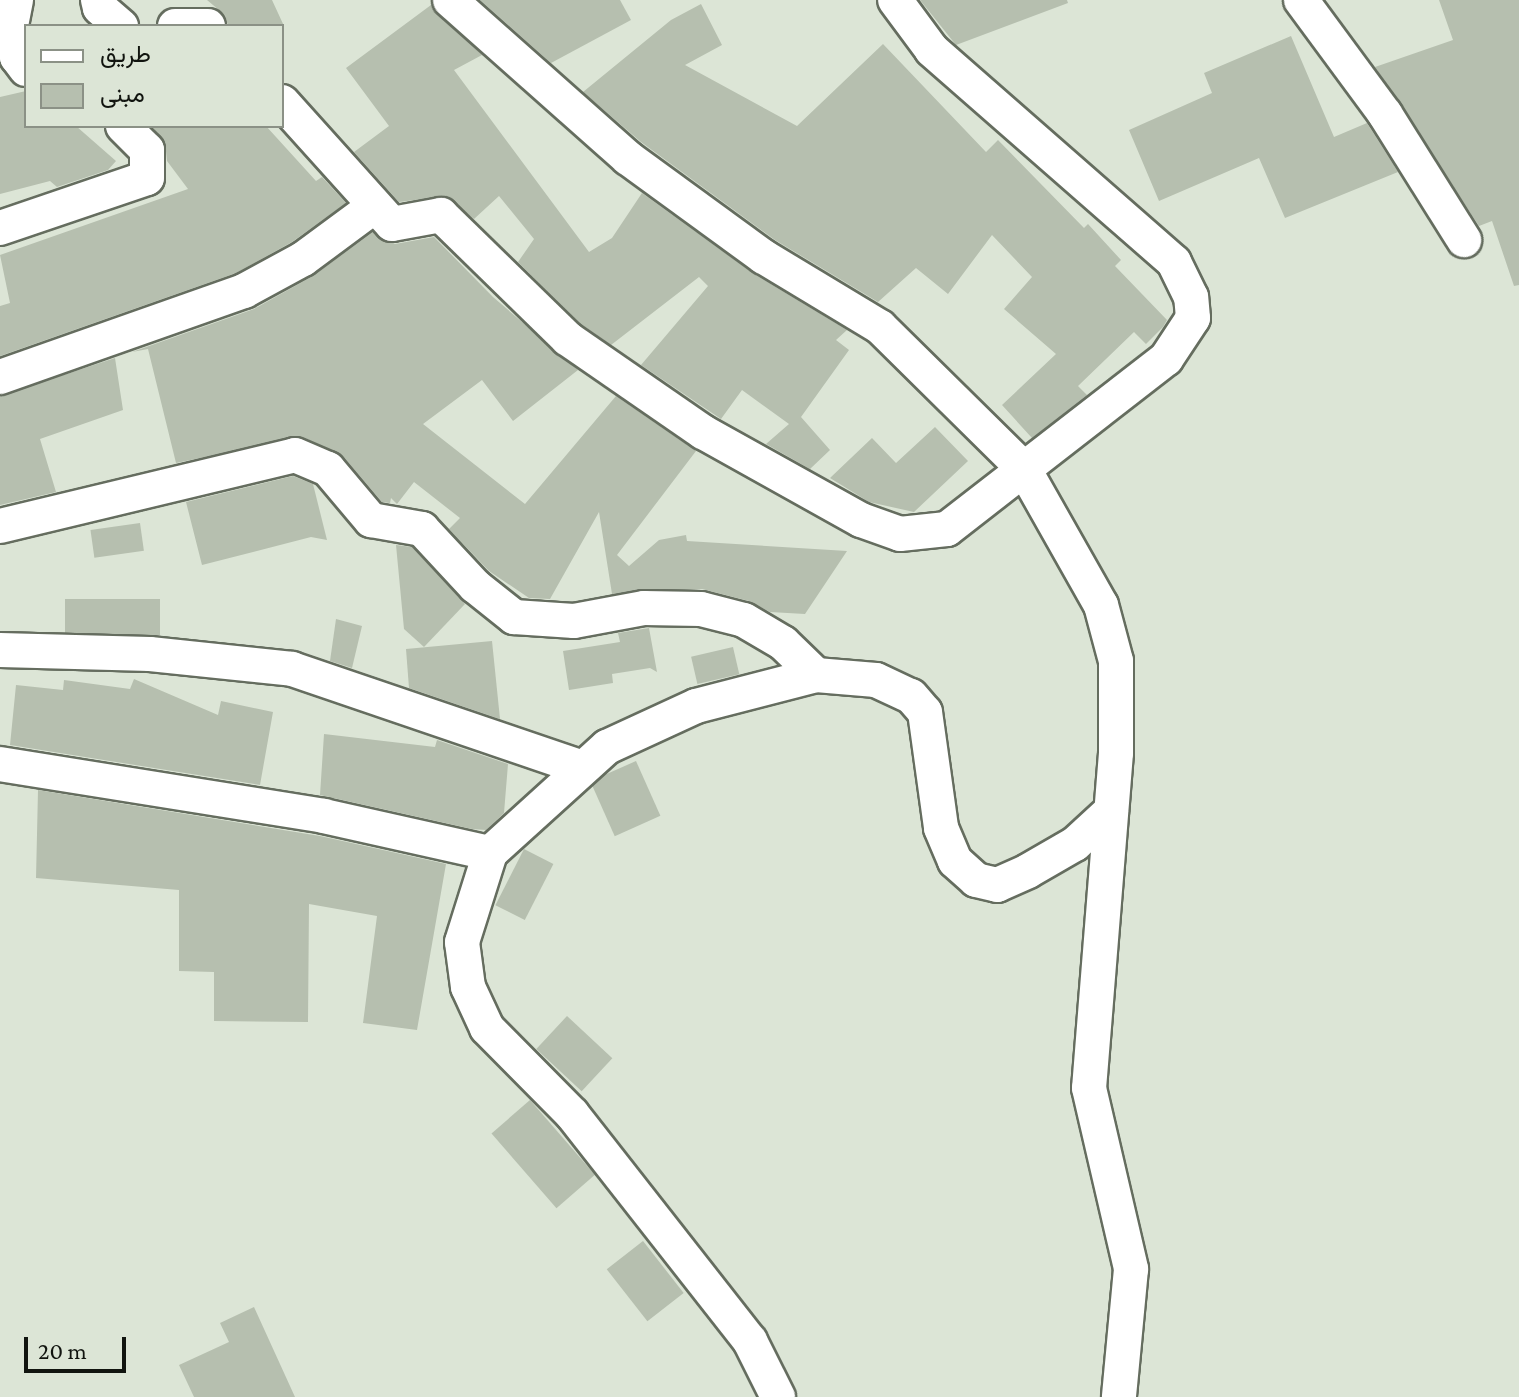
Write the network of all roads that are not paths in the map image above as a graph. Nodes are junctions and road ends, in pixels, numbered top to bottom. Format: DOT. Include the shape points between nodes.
graph roads {
  1 [pos="16,0"];
  2 [pos="98,0"];
  3 [pos="450,0"];
  4 [pos="895,0"];
  5 [pos="1301,0"];
  6 [pos="119,24"];
  7 [pos="24,66"];
  8 [pos="284,104"];
  9 [pos="125,128"];
  10 [pos="372,208"];
  11 [pos="0,228"];
  12 [pos="1464,240"];
  13 [pos="0,377"];
  14 [pos="1024,469"];
  15 [pos="0,526"];
  16 [pos="0,650"];
  17 [pos="816,675"];
  18 [pos="0,764"];
  19 [pos="582,768"];
  20 [pos="1111,811"];
  21 [pos="490,853"];
  22 [pos="778,1397"];
  23 [pos="1119,1397"];
  1 -- 7 [label="street" via="11,26"];
  2 -- 6 [label="street"];
  3 -- 14 [label="street" via="628,158 764,257 880,327"];
  4 -- 14 [label="street" via="932,50 1174,262 1191,297 1193,318 1166,359"];
  5 -- 12 [label="street" via="1385,114"];
  8 -- 10 [label="street"];
  9 -- 11 [label="street" via="147,150 147,178"];
  10 -- 13 [label="street" via="303,259 244,291"];
  10 -- 14 [label="street" via="392,224 441,215 568,339 703,432 861,520 900,534 947,529"];
  14 -- 20 [label="street" via="1101,605 1116,661"];
  15 -- 17 [label="street" via="295,455 328,469 371,520 422,529 475,586 514,617 574,621 644,608 701,609 744,620 783,643"];
  16 -- 19 [label="street" via="150,654 292,669"];
  17 -- 19 [label="street" via="696,706 607,747"];
  17 -- 20 [label="street" via="876,680 911,696 925,712 941,828 955,861 976,880 997,885 1028,871 1075,844"];
  18 -- 21 [label="street" via="324,816"];
  19 -- 21 [label="street"];
  20 -- 23 [label="street" via="1089,1088 1131,1269"];
  21 -- 22 [label="street" via="462,942 468,987 487,1028 572,1114 750,1341"];
}
